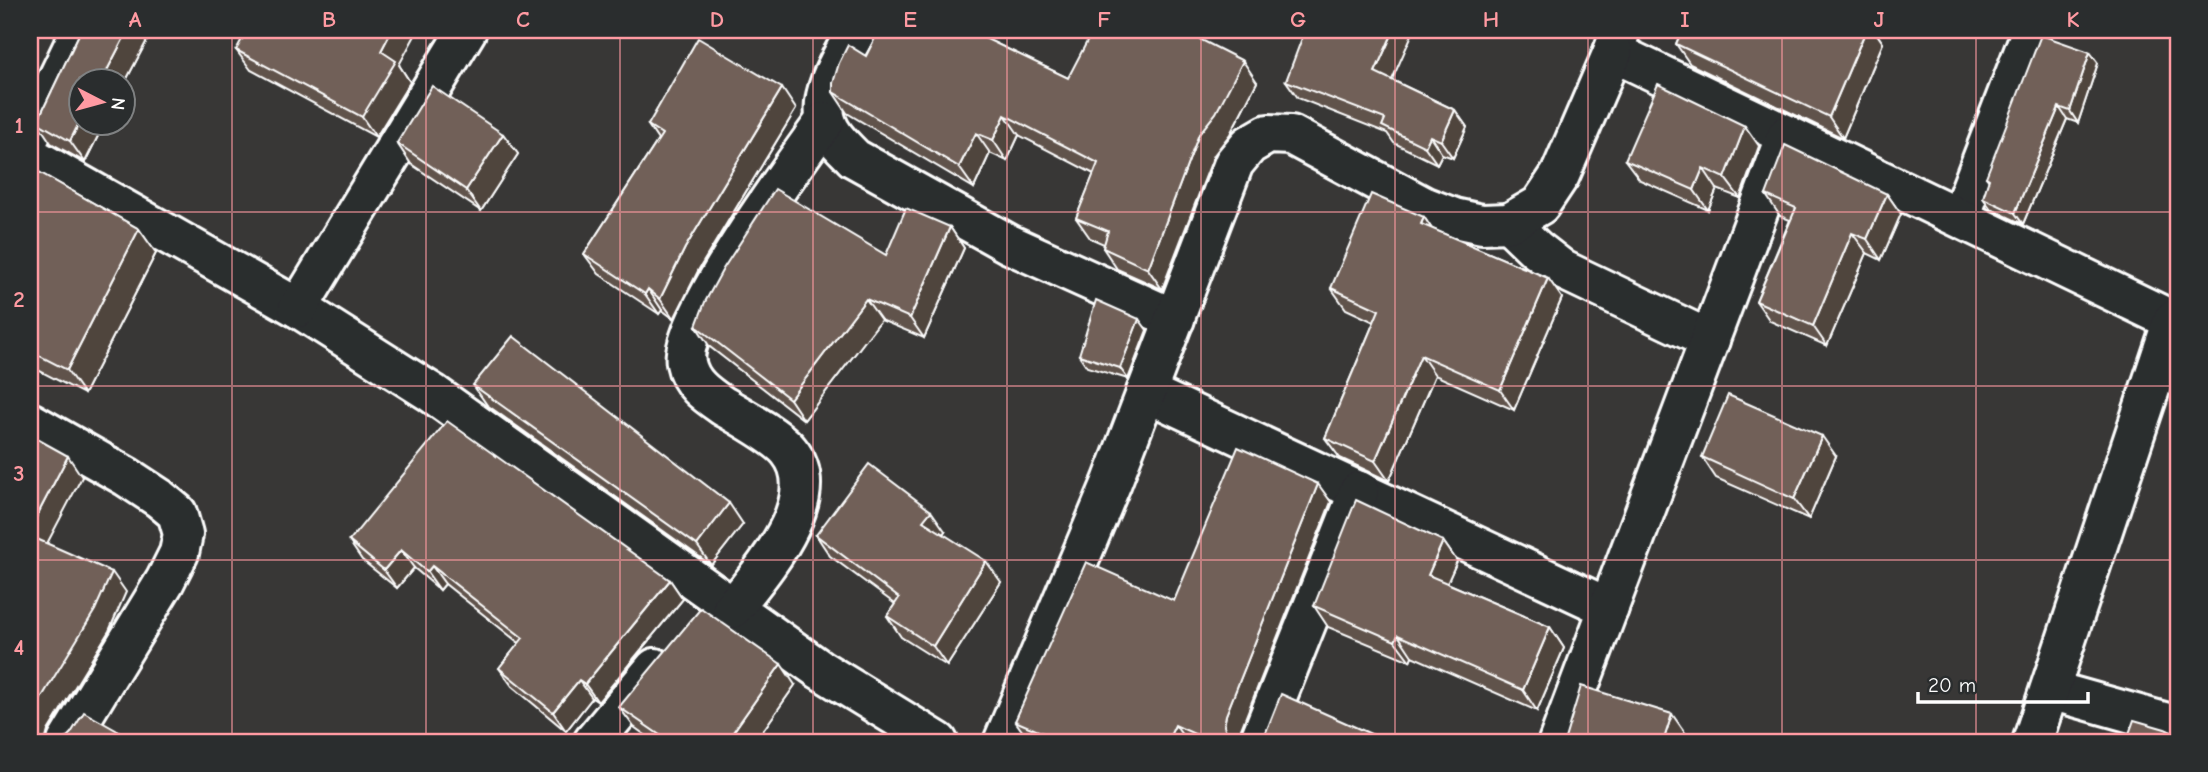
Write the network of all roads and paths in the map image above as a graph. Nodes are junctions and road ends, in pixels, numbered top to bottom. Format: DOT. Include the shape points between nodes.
graph roads {
  1 [pos="81,30"];
  2 [pos="467,30"];
  3 [pos="857,30"];
  4 [pos="2032,30"];
  5 [pos="1617,41"];
  6 [pos="825,121"];
  7 [pos="1787,135"];
  8 [pos="30,136"];
  9 [pos="30,156"];
  10 [pos="1959,217"];
  11 [pos="1509,223"];
  12 [pos="298,307"];
  13 [pos="1175,319"];
  14 [pos="2176,322"];
  15 [pos="1710,340"];
  16 [pos="1146,392"];
  17 [pos="30,422"];
  18 [pos="1359,491"];
  19 [pos="1609,608"];
  20 [pos="706,615"];
  21 [pos="2050,690"];
  22 [pos="2178,726"];
  23 [pos="67,742"];
  24 [pos="593,742"];
  25 [pos="939,742"];
  26 [pos="1003,742"];
  27 [pos="1259,742"];
  28 [pos="1558,742"];
  29 [pos="2032,742"];
  1 -- 8 [label="street"];
  2 -- 12 [label="street"];
  3 -- 6 [label="street" via="826,94"];
  4 -- 10 [label="street"];
  5 -- 7 [label="street"];
  5 -- 11 [label="street" via="1560,175 1540,205"];
  6 -- 13 [label="street" via="854,158 1009,244"];
  6 -- 20 [label="street" via="734,254 702,307 689,340 685,361 692,381 789,450 802,473 802,490 774,555"];
  7 -- 10 [label="street"];
  7 -- 15 [label="street"];
  9 -- 12 [label="street"];
  10 -- 14 [label="street"];
  11 -- 13 [label="street" via="1454,218 1291,135 1268,134 1248,145 1234,163"];
  11 -- 15 [label="street" via="1563,270"];
  12 -- 20 [label="street" via="432,393"];
  13 -- 16 [label="street"];
  14 -- 21 [label="street"];
  15 -- 19 [label="street"];
  16 -- 18 [label="street"];
  16 -- 26 [label="street"];
  17 -- 23 [label="street" via="159,498 177,513 183,534 165,581"];
  18 -- 19 [label="street"];
  18 -- 27 [label="street"];
  19 -- 28 [label="street"];
  20 -- 24 [label="street"];
  20 -- 25 [label="street" via="818,669"];
  21 -- 22 [label="street"];
  21 -- 29 [label="street"];
}
